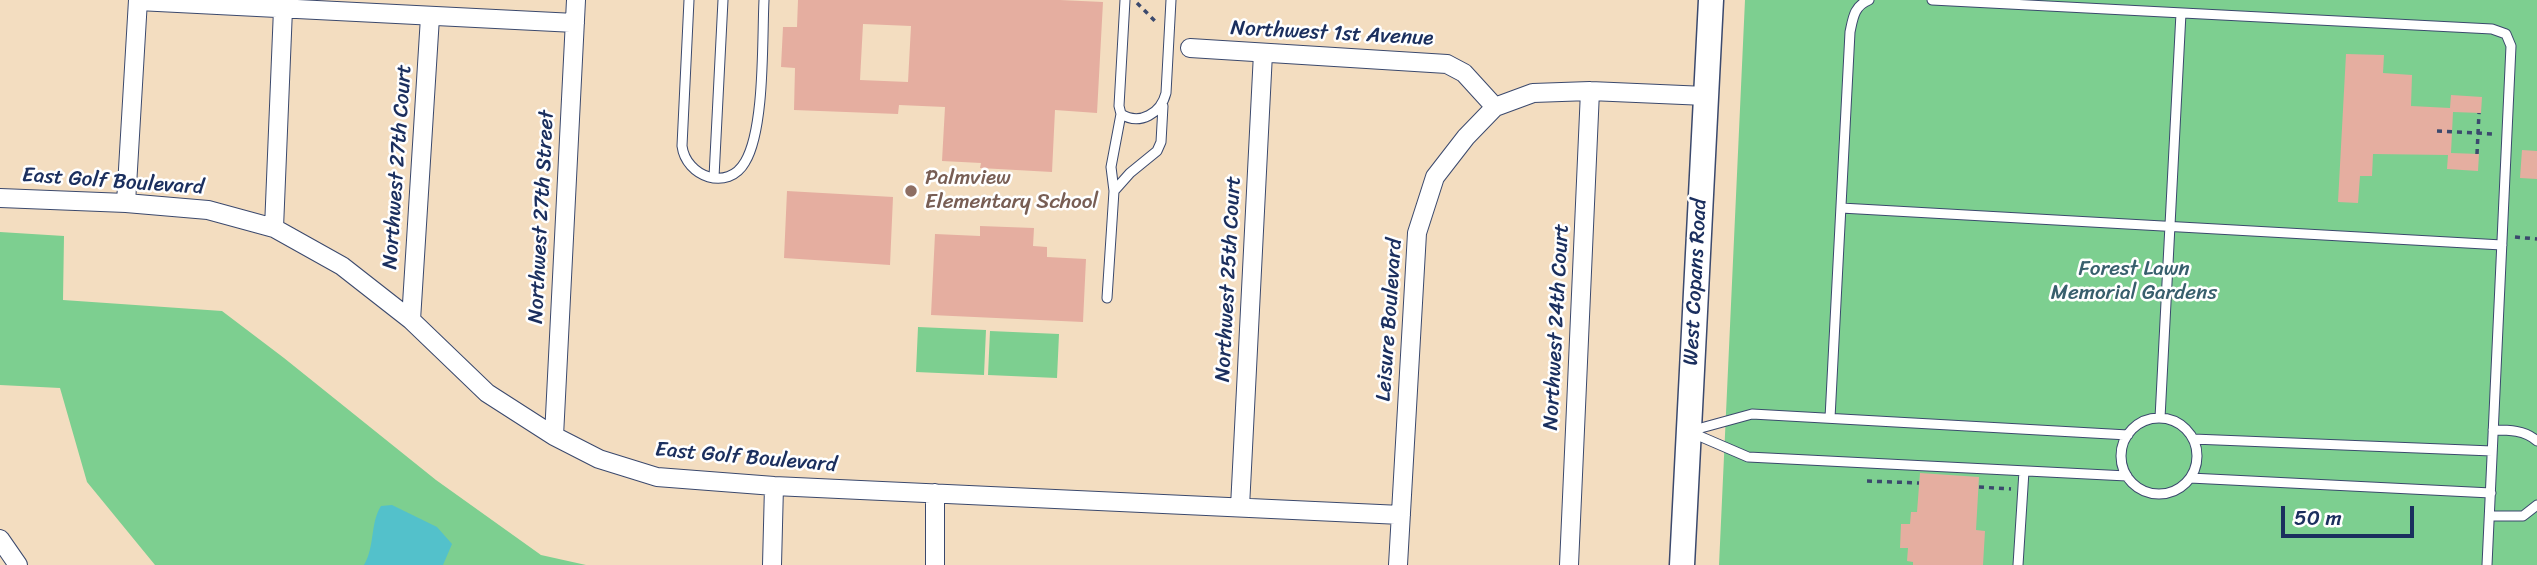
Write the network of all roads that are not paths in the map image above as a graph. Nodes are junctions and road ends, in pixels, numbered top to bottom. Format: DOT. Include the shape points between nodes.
graph roads {
  1 [pos="138,0"];
  2 [pos="576,0"];
  3 [pos="689,0"];
  4 [pos="723,0"];
  5 [pos="764,0"];
  6 [pos="1125,0"];
  7 [pos="1171,0"];
  8 [pos="1711,0"];
  9 [pos="1869,0"];
  10 [pos="1932,0"];
  11 [pos="283,9"];
  12 [pos="2181,13"];
  13 [pos="430,17"];
  14 [pos="575,23"];
  15 [pos="1190,48"];
  16 [pos="1263,53"];
  17 [pos="1590,91"];
  18 [pos="1706,96"];
  19 [pos="1163,105"];
  20 [pos="1495,107"];
  21 [pos="1121,114"];
  22 [pos="714,177"];
  23 [pos="1114,191"];
  24 [pos="0,198"];
  25 [pos="127,203"];
  26 [pos="1840,208"];
  27 [pos="2171,226"];
  28 [pos="274,228"];
  29 [pos="2502,241"];
  30 [pos="1107,298"];
  31 [pos="411,320"];
  32 [pos="1830,418"];
  33 [pos="2160,418"];
  34 [pos="2493,430"];
  35 [pos="1689,432"];
  36 [pos="2128,435"];
  37 [pos="554,436"];
  38 [pos="2193,439"];
  39 [pos="2537,441"];
  40 [pos="2492,451"];
  41 [pos="2024,471"];
  42 [pos="2127,476"];
  43 [pos="2190,478"];
  44 [pos="774,486"];
  45 [pos="935,493"];
  46 [pos="2491,493"];
  47 [pos="2537,505"];
  48 [pos="1241,507"];
  49 [pos="1401,516"];
  50 [pos="2490,516"];
  51 [pos="0,539"];
  52 [pos="18,565"];
  53 [pos="772,565"];
  54 [pos="935,565"];
  55 [pos="1398,565"];
  56 [pos="1569,565"];
  57 [pos="1682,565"];
  58 [pos="2018,565"];
  59 [pos="2487,565"];
  1 -- 11 [label="street"];
  1 -- 25 [label="street"];
  2 -- 14 [label="street, Northwest 27th Street"];
  3 -- 22 [label="lane" via="682,146 684,159 693,169"];
  4 -- 22 [label="lane"];
  5 -- 22 [label="lane" via="753,141 737,172"];
  6 -- 21 [label="lane"];
  7 -- 19 [label="lane"];
  8 -- 18 [label="main road, West Copans Road"];
  9 -- 26 [label="lane" via="1853,15 1850,32"];
  10 -- 12 [label="lane"];
  11 -- 13 [label="street"];
  11 -- 28 [label="street"];
  12 -- 27 [label="lane"];
  12 -- 29 [label="lane" via="2492,29 2506,34 2511,46"];
  13 -- 14 [label="street"];
  13 -- 31 [label="street, Northwest 27th Court"];
  14 -- 37 [label="street, Northwest 27th Street"];
  15 -- 16 [label="street, Northwest 1st Avenue"];
  16 -- 20 [label="street, Northwest 1st Avenue" via="1447,64 1464,73"];
  16 -- 48 [label="street, Northwest 25th Court"];
  17 -- 18 [label="street, Leisure Boulevard"];
  17 -- 20 [label="street, Leisure Boulevard" via="1533,93"];
  17 -- 56 [label="street, Northwest 24th Court"];
  18 -- 35 [label="main road, West Copans Road"];
  19 -- 21 [label="lane" via="1141,118"];
  19 -- 23 [label="lane" via="1157,151"];
  20 -- 49 [label="street, Leisure Boulevard" via="1435,177 1418,233"];
  21 -- 23 [label="lane" via="1111,167"];
  23 -- 30 [label="lane"];
  24 -- 25 [label="street, East Golf Boulevard"];
  25 -- 28 [label="street, East Golf Boulevard" via="208,210"];
  26 -- 27 [label="lane"];
  26 -- 32 [label="lane"];
  27 -- 29 [label="lane"];
  27 -- 33 [label="lane"];
  28 -- 31 [label="street, East Golf Boulevard" via="342,266"];
  29 -- 34 [label="lane"];
  31 -- 37 [label="street, East Golf Boulevard" via="487,393"];
  32 -- 35 [label="lane" via="1752,414"];
  32 -- 36 [label="lane"];
  33 -- 36 [label="lane" via="2147,420"];
  33 -- 38 [label="lane" via="2183,426"];
  34 -- 39 [label="lane" via="2512,430"];
  34 -- 40 [label="lane"];
  35 -- 41 [label="lane" via="1748,457"];
  35 -- 57 [label="main road, West Copans Road"];
  36 -- 42 [label="lane" via="2121,458"];
  37 -- 44 [label="street, East Golf Boulevard" via="599,459 657,477"];
  38 -- 40 [label="lane"];
  38 -- 43 [label="lane" via="2198,458"];
  40 -- 46 [label="lane"];
  41 -- 42 [label="lane"];
  41 -- 58 [label="lane"];
  42 -- 43 [label="lane" via="2140,490 2166,495"];
  43 -- 46 [label="lane"];
  44 -- 45 [label="street, East Golf Boulevard"];
  44 -- 53 [label="street"];
  45 -- 48 [label="street, East Golf Boulevard"];
  45 -- 54 [label="street"];
  46 -- 50 [label="lane"];
  47 -- 50 [label="lane" via="2523,516"];
  48 -- 49 [label="street, East Golf Boulevard"];
  49 -- 55 [label="street, Leisure Boulevard"];
  50 -- 59 [label="lane"];
  51 -- 52 [label="street"];
}
